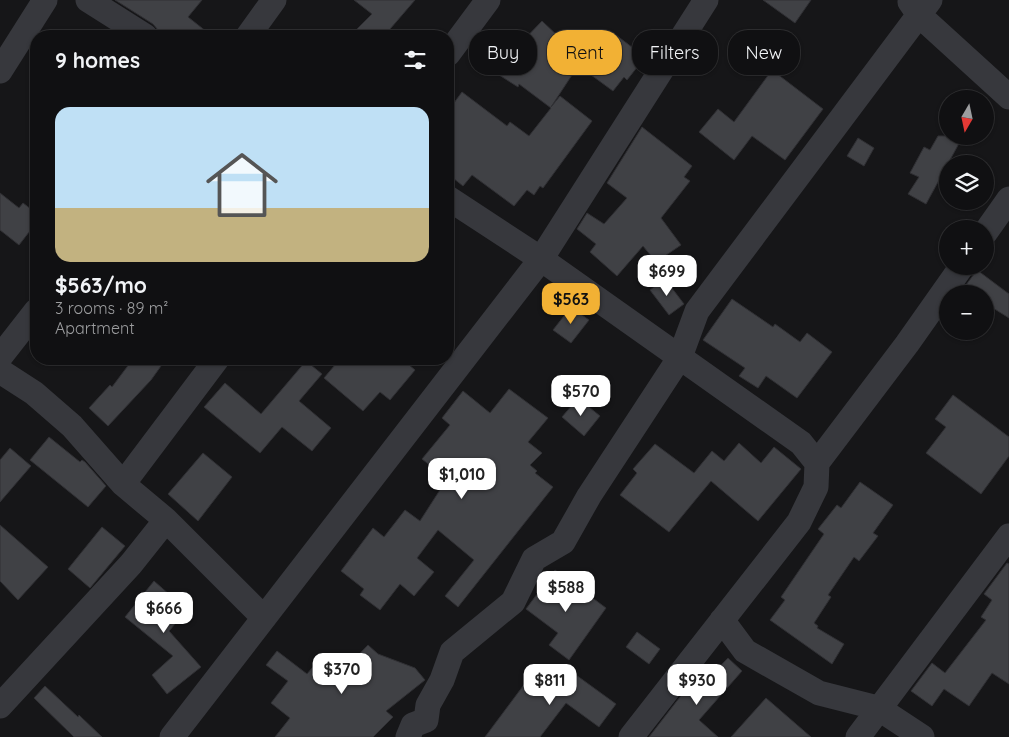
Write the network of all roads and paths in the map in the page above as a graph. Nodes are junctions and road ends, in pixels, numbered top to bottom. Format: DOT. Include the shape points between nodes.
graph roads {
  1 [pos="45,0"];
  2 [pos="88,0"];
  3 [pos="274,0"];
  4 [pos="488,0"];
  5 [pos="706,0"];
  6 [pos="919,5"];
  7 [pos="136,30"];
  8 [pos="252,30"];
  9 [pos="454,46"];
  10 [pos="0,71"];
  11 [pos="1009,97"];
  12 [pos="1009,199"];
  13 [pos="454,202"];
  14 [pos="994,220"];
  15 [pos="541,259"];
  16 [pos="956,275"];
  17 [pos="30,319"];
  18 [pos="680,357"];
  19 [pos="0,358"];
  20 [pos="212,365"];
  21 [pos="0,371"];
  22 [pos="817,463"];
  23 [pos="123,484"];
  24 [pos="166,520"];
  25 [pos="1009,536"];
  26 [pos="264,618"];
  27 [pos="722,620"];
  28 [pos="0,706"];
  29 [pos="878,708"];
  30 [pos="172,737"];
  31 [pos="408,737"];
  32 [pos="631,737"];
  33 [pos="858,737"];
  34 [pos="922,737"];
  1 -- 10 [label="street"];
  2 -- 7 [label="street"];
  3 -- 8 [label="street"];
  4 -- 9 [label="street"];
  5 -- 15 [label="street"];
  6 -- 11 [label="street"];
  6 -- 18 [label="street" via="698,311"];
  12 -- 14 [label="street"];
  13 -- 15 [label="street"];
  15 -- 18 [label="street"];
  15 -- 26 [label="street"];
  16 -- 22 [label="street"];
  17 -- 19 [label="street"];
  18 -- 22 [label="street" via="801,443"];
  18 -- 31 [label="street" via="589,496 563,542 534,560 513,602 452,652 428,705 426,720 413,725"];
  20 -- 23 [label="street"];
  21 -- 23 [label="street" via="34,393 72,426"];
  22 -- 27 [label="street" via="816,487 799,522"];
  23 -- 24 [label="street"];
  24 -- 26 [label="street"];
  24 -- 28 [label="street" via="131,564"];
  25 -- 29 [label="street"];
  26 -- 30 [label="street"];
  27 -- 29 [label="street" via="745,651 819,693"];
  27 -- 32 [label="street"];
  29 -- 33 [label="street"];
  29 -- 34 [label="street"];
}
